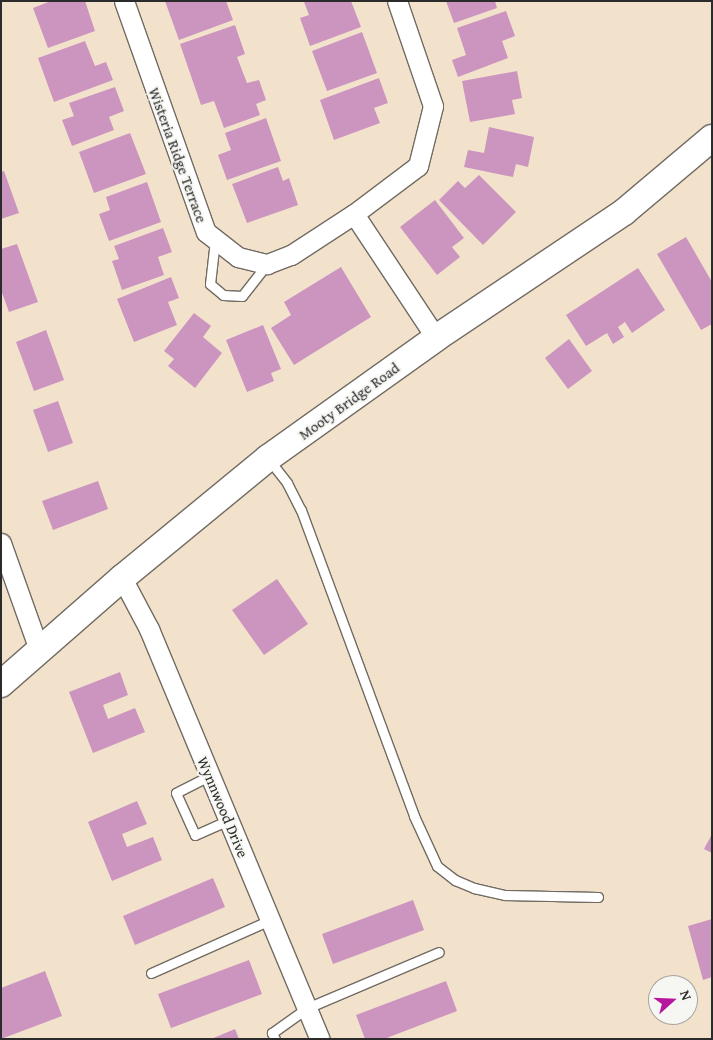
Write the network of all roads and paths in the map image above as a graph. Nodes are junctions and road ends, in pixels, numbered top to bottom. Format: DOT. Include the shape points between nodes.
graph roads {
  1 [pos="124,1"];
  2 [pos="396,1"];
  3 [pos="712,138"];
  4 [pos="354,214"];
  5 [pos="215,240"];
  6 [pos="267,264"];
  7 [pos="436,338"];
  8 [pos="268,458"];
  9 [pos="1,543"];
  10 [pos="122,578"];
  11 [pos="39,650"];
  12 [pos="1,684"];
  13 [pos="209,776"];
  14 [pos="228,820"];
  15 [pos="598,897"];
  16 [pos="270,920"];
  17 [pos="439,952"];
  18 [pos="151,973"];
  19 [pos="307,1008"];
  20 [pos="275,1039"];
  21 [pos="320,1039"];
  1 -- 5 [label="street, Wisteria Ridge Terrace" via="179,163 206,232"];
  2 -- 4 [label="street" via="433,106 418,166"];
  3 -- 7 [label="main road, Mooty Bridge Road" via="624,212"];
  4 -- 6 [label="street" via="291,255"];
  4 -- 7 [label="street"];
  5 -- 6 [label="street, Wisteria Ridge Terrace" via="238,258"];
  5 -- 6 [label="lane" via="210,284 223,295 242,296"];
  7 -- 8 [label="main road, Mooty Bridge Road"];
  8 -- 10 [label="main road, Mooty Bridge Road"];
  8 -- 15 [label="lane" via="287,483 301,510 414,816 437,866 455,880 505,895"];
  9 -- 11 [label="street"];
  10 -- 11 [label="main road, Mooty Bridge Road"];
  10 -- 13 [label="street, Wynnwood Drive" via="149,629"];
  11 -- 12 [label="main road, Mooty Bridge Road"];
  13 -- 14 [label="street, Wynnwood Drive"];
  13 -- 14 [label="lane" via="176,792 195,835"];
  14 -- 16 [label="street, Wynnwood Drive"];
  16 -- 18 [label="lane"];
  16 -- 19 [label="street, Wynnwood Drive"];
  17 -- 19 [label="lane"];
  19 -- 20 [label="lane" via="272,1033"];
  19 -- 21 [label="street, Wynnwood Drive"];
}
